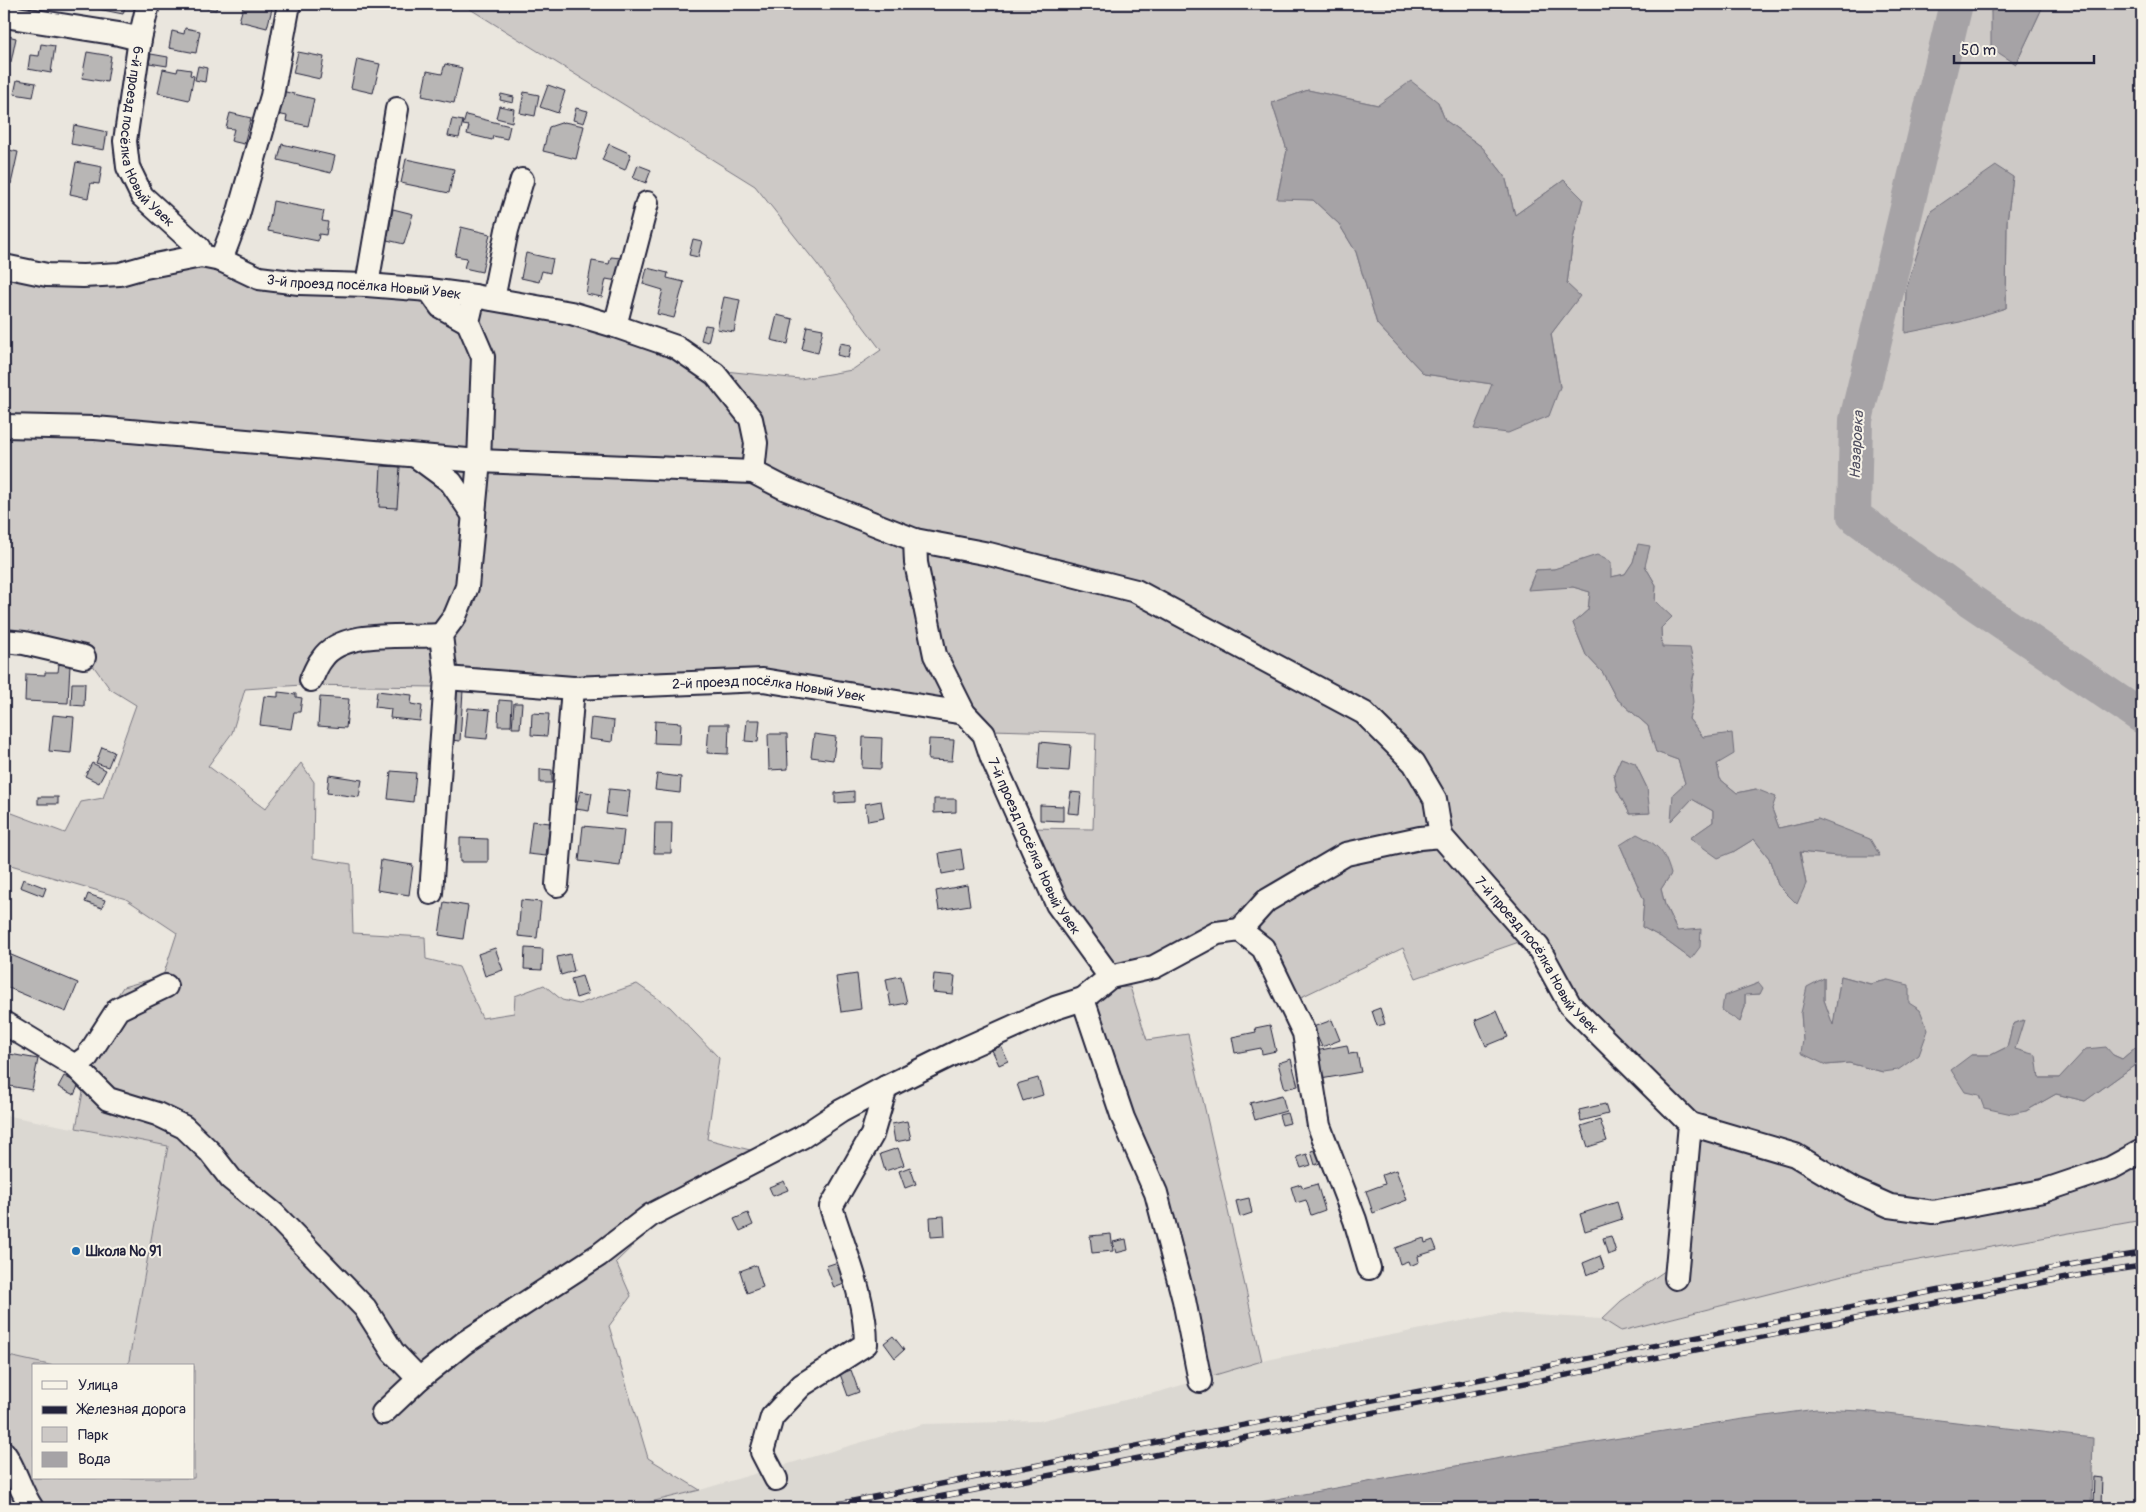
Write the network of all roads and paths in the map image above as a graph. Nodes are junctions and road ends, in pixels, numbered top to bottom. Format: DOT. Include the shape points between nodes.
graph roads {
  1 [pos="148,4"];
  2 [pos="289,4"];
  3 [pos="4,16"];
  4 [pos="140,39"];
  5 [pos="397,109"];
  6 [pos="522,180"];
  7 [pos="647,204"];
  8 [pos="211,258"];
  9 [pos="4,266"];
  10 [pos="367,284"];
  11 [pos="429,290"];
  12 [pos="483,297"];
  13 [pos="468,322"];
  14 [pos="615,326"];
  15 [pos="4,426"];
  16 [pos="416,456"];
  17 [pos="479,462"];
  18 [pos="753,472"];
  19 [pos="474,516"];
  20 [pos="915,540"];
  21 [pos="441,635"];
  22 [pos="4,642"];
  23 [pos="84,657"];
  24 [pos="446,678"];
  25 [pos="311,680"];
  26 [pos="573,688"];
  27 [pos="964,713"];
  28 [pos="1441,836"];
  29 [pos="557,885"];
  30 [pos="431,894"];
  31 [pos="1240,930"];
  32 [pos="1110,977"];
  33 [pos="166,986"];
  34 [pos="1083,999"];
  35 [pos="4,1023"];
  36 [pos="75,1066"];
  37 [pos="886,1087"];
  38 [pos="1690,1124"];
  39 [pos="2142,1151"];
  40 [pos="1369,1268"];
  41 [pos="1676,1278"];
  42 [pos="419,1380"];
  43 [pos="1200,1381"];
  44 [pos="383,1414"];
  45 [pos="4,1452"];
  46 [pos="776,1479"];
  47 [pos="32,1508"];
  1 -- 4 [label="street, 6-й проезд посёлка Новый Увек"];
  2 -- 8 [label="street" via="272,96 238,215"];
  3 -- 4 [label="street"];
  4 -- 8 [label="street, 6-й проезд посёлка Новый Увек" via="125,140 128,167 142,196"];
  5 -- 10 [label="street"];
  6 -- 12 [label="street"];
  7 -- 14 [label="street"];
  8 -- 9 [label="street" via="145,267 120,274 83,276 47,275"];
  8 -- 10 [label="street, 3-й проезд посёлка Новый Увек" via="259,278 299,283"];
  10 -- 11 [label="street, 3-й проезд посёлка Новый Увек"];
  11 -- 12 [label="street, 3-й проезд посёлка Новый Увек"];
  11 -- 13 [label="street" via="441,307"];
  12 -- 13 [label="street"];
  12 -- 14 [label="street, 3-й проезд посёлка Новый Увек" via="571,313"];
  13 -- 17 [label="street" via="483,357"];
  14 -- 18 [label="street, 3-й проезд посёлка Новый Увек" via="676,347 715,374 751,420 756,444"];
  15 -- 16 [label="street" via="95,428"];
  16 -- 17 [label="street"];
  16 -- 19 [label="street" via="451,482"];
  17 -- 18 [label="street"];
  17 -- 19 [label="street"];
  18 -- 20 [label="street" via="786,489"];
  19 -- 21 [label="street" via="467,586 455,616"];
  20 -- 27 [label="street, 7-й проезд посёлка Новый Увек" via="916,563 935,655"];
  20 -- 28 [label="street" via="989,554 1136,591 1364,713 1414,763 1435,799"];
  21 -- 24 [label="street"];
  21 -- 25 [label="street" via="375,636 340,644 322,657"];
  22 -- 23 [label="street" via="24,643"];
  24 -- 26 [label="street, 2-й проезд посёлка Новый Увек"];
  24 -- 30 [label="street"];
  26 -- 27 [label="street, 2-й проезд посёлка Новый Увек" via="763,680"];
  26 -- 29 [label="street"];
  27 -- 32 [label="street, 7-й проезд посёлка Новый Увек" via="984,734 1057,904"];
  28 -- 31 [label="street" via="1346,854 1266,901"];
  28 -- 38 [label="street, 7-й проезд посёлка Новый Увек" via="1538,947 1570,1005"];
  31 -- 32 [label="street" via="1217,933 1154,967"];
  31 -- 40 [label="street" via="1263,948 1304,1033 1319,1126 1355,1220"];
  32 -- 34 [label="street"];
  33 -- 36 [label="street" via="118,1009 87,1057"];
  34 -- 37 [label="street" via="958,1051"];
  34 -- 43 [label="street" via="1123,1118 1156,1193 1184,1300"];
  35 -- 36 [label="street"];
  36 -- 42 [label="street" via="108,1099 158,1114 184,1128 365,1308 393,1352"];
  37 -- 42 [label="street" via="802,1136 650,1215 599,1255 464,1343"];
  37 -- 46 [label="street" via="872,1135 831,1207 863,1317 866,1344 802,1385 772,1417 762,1452"];
  38 -- 39 [label="street" via="1795,1155 1854,1190 1890,1206 1933,1212 2043,1191 2111,1168"];
  38 -- 41 [label="street"];
  42 -- 44 [label="street"];
  45 -- 47 [label="street"];
}
